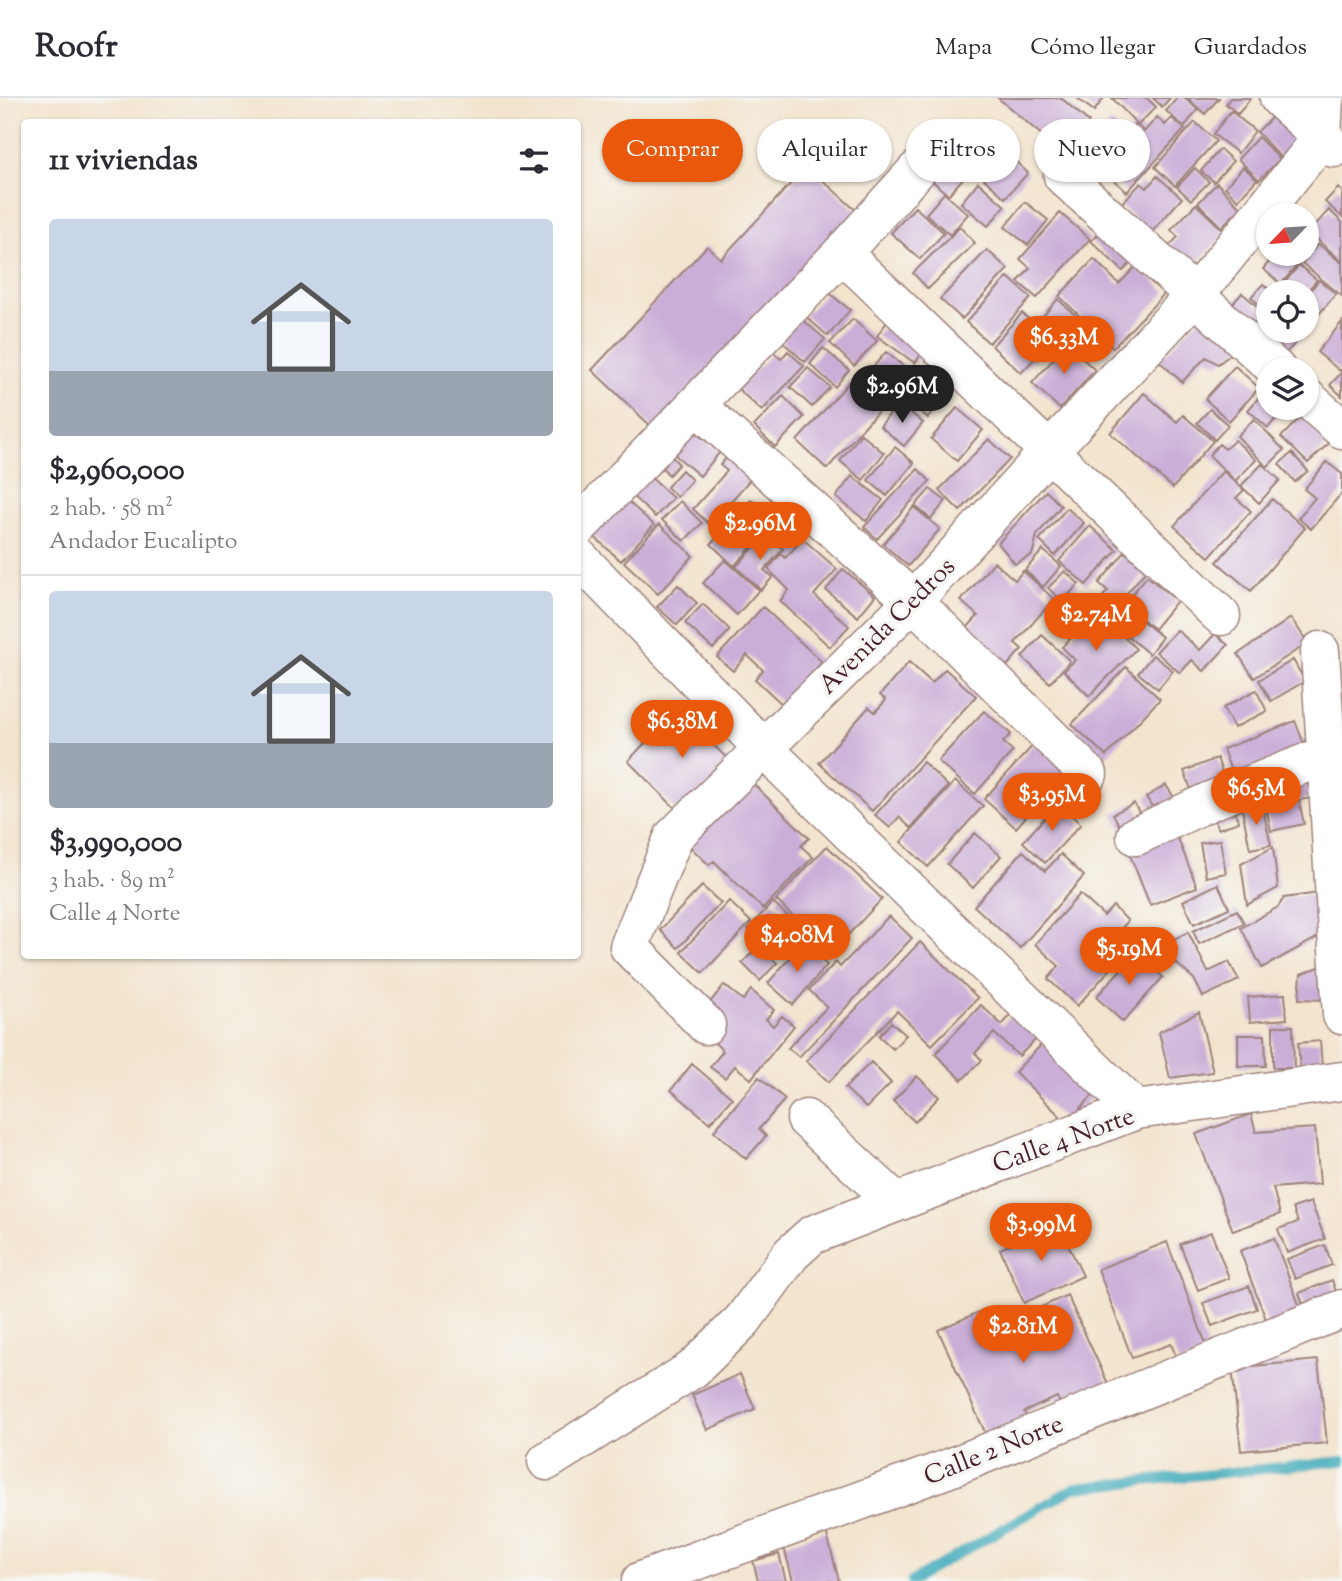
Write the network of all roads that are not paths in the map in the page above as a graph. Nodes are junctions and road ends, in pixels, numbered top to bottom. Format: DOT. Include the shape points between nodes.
graph roads {
  1 [pos="1279,98"];
  2 [pos="1324,98"];
  3 [pos="1332,147"];
  4 [pos="906,182"];
  5 [pos="1070,182"];
  6 [pos="842,253"];
  7 [pos="1195,295"];
  8 [pos="1263,357"];
  9 [pos="696,405"];
  10 [pos="1319,409"];
  11 [pos="1342,429"];
  12 [pos="1050,450"];
  13 [pos="581,524"];
  14 [pos="581,560"];
  15 [pos="913,601"];
  16 [pos="1221,616"];
  17 [pos="1320,651"];
  18 [pos="763,748"];
  19 [pos="1332,769"];
  20 [pos="1088,774"];
  21 [pos="1136,836"];
  22 [pos="1342,1015"];
  23 [pos="706,1025"];
  24 [pos="1342,1081"];
  25 [pos="1136,1110"];
  26 [pos="806,1119"];
  27 [pos="895,1202"];
  28 [pos="1342,1309"];
  29 [pos="547,1461"];
  30 [pos="641,1581"];
  1 -- 3 [label="street"];
  2 -- 3 [label="street"];
  3 -- 7 [label="street, Avenida Cedros"];
  4 -- 6 [label="street"];
  5 -- 7 [label="street"];
  6 -- 9 [label="street"];
  6 -- 12 [label="street"];
  7 -- 8 [label="street"];
  7 -- 12 [label="street, Avenida Cedros"];
  9 -- 13 [label="street"];
  9 -- 15 [label="street"];
  10 -- 11 [label="street"];
  12 -- 15 [label="street, Avenida Cedros"];
  12 -- 16 [label="street"];
  14 -- 18 [label="street"];
  15 -- 18 [label="street, Avenida Cedros"];
  15 -- 20 [label="street"];
  17 -- 19 [label="street"];
  18 -- 23 [label="street, Avenida Cedros" via="674,836 629,947"];
  18 -- 25 [label="street"];
  19 -- 21 [label="street" via="1208,802"];
  19 -- 22 [label="street"];
  24 -- 25 [label="street, Calle 4 Norte"];
  25 -- 27 [label="street, Calle 4 Norte"];
  26 -- 27 [label="street"];
  27 -- 29 [label="street, Calle 4 Norte" via="812,1235 791,1254 743,1320 693,1368"];
  28 -- 30 [label="street, Calle 2 Norte" via="952,1467"];
}
